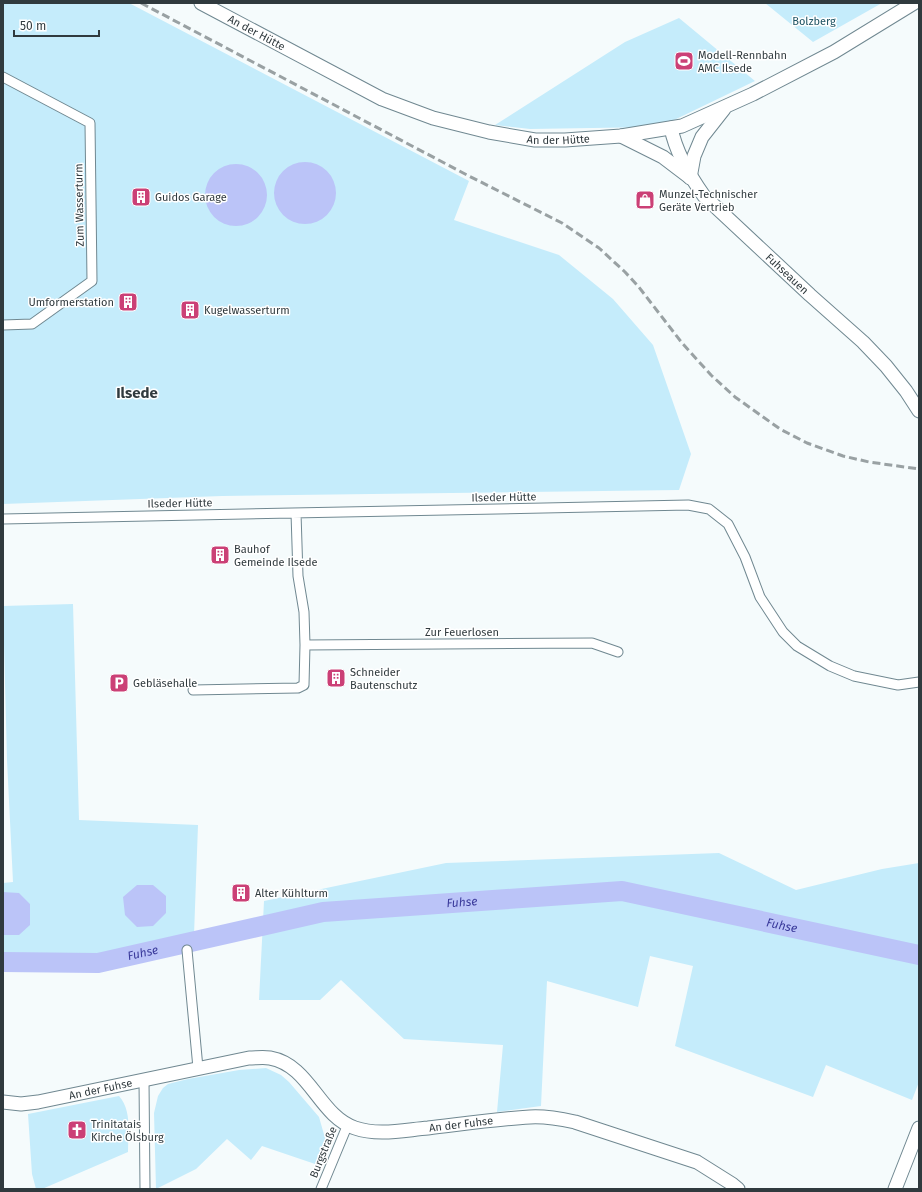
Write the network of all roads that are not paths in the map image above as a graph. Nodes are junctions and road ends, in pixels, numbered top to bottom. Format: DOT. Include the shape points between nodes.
graph roads {
  1 [pos="201,3"];
  2 [pos="914,3"];
  3 [pos="3,77"];
  4 [pos="725,108"];
  5 [pos="670,128"];
  6 [pos="621,136"];
  7 [pos="690,178"];
  8 [pos="3,325"];
  9 [pos="919,411"];
  10 [pos="296,513"];
  11 [pos="3,519"];
  12 [pos="305,645"];
  13 [pos="618,652"];
  14 [pos="919,682"];
  15 [pos="193,690"];
  16 [pos="187,950"];
  17 [pos="198,1068"];
  18 [pos="144,1080"];
  19 [pos="3,1102"];
  20 [pos="348,1124"];
  21 [pos="919,1128"];
  22 [pos="145,1189"];
  23 [pos="321,1189"];
  24 [pos="738,1189"];
  25 [pos="895,1189"];
  1 -- 6 [label="street, An der Hütte" via="382,99 433,118 535,140"];
  2 -- 4 [label="street, An der Hütte" via="834,52"];
  3 -- 8 [label="street, Zum Wasserturm" via="90,123 92,281 32,324"];
  4 -- 5 [label="street, An der Hütte" via="682,126"];
  4 -- 7 [label="street" via="702,137 694,156"];
  5 -- 6 [label="street, An der Hütte"];
  5 -- 7 [label="street, Fuhseauen"];
  6 -- 7 [label="street" via="663,157"];
  7 -- 9 [label="street, Fuhseauen" via="704,196 863,342 886,366"];
  10 -- 11 [label="street, Ilseder Hütte"];
  10 -- 12 [label="street" via="298,576 304,612"];
  10 -- 14 [label="street, Ilseder Hütte" via="688,505 709,509 728,524 745,557 760,597 783,632 797,646 830,666 854,676 898,685"];
  12 -- 13 [label="street, Zur Feuerlosen" via="592,643"];
  12 -- 15 [label="street" via="304,685 298,688"];
  16 -- 17 [label="street"];
  17 -- 18 [label="street, An der Fuhse"];
  17 -- 20 [label="street, An der Fuhse" via="249,1058 281,1061 301,1076 335,1115"];
  18 -- 19 [label="street, An der Fuhse" via="38,1102"];
  18 -- 22 [label="street"];
  20 -- 23 [label="street, Burgstraße"];
  20 -- 24 [label="street, An der Fuhse" via="368,1131 395,1132 531,1117 555,1118 575,1122 697,1162"];
  21 -- 25 [label="street"];
}
